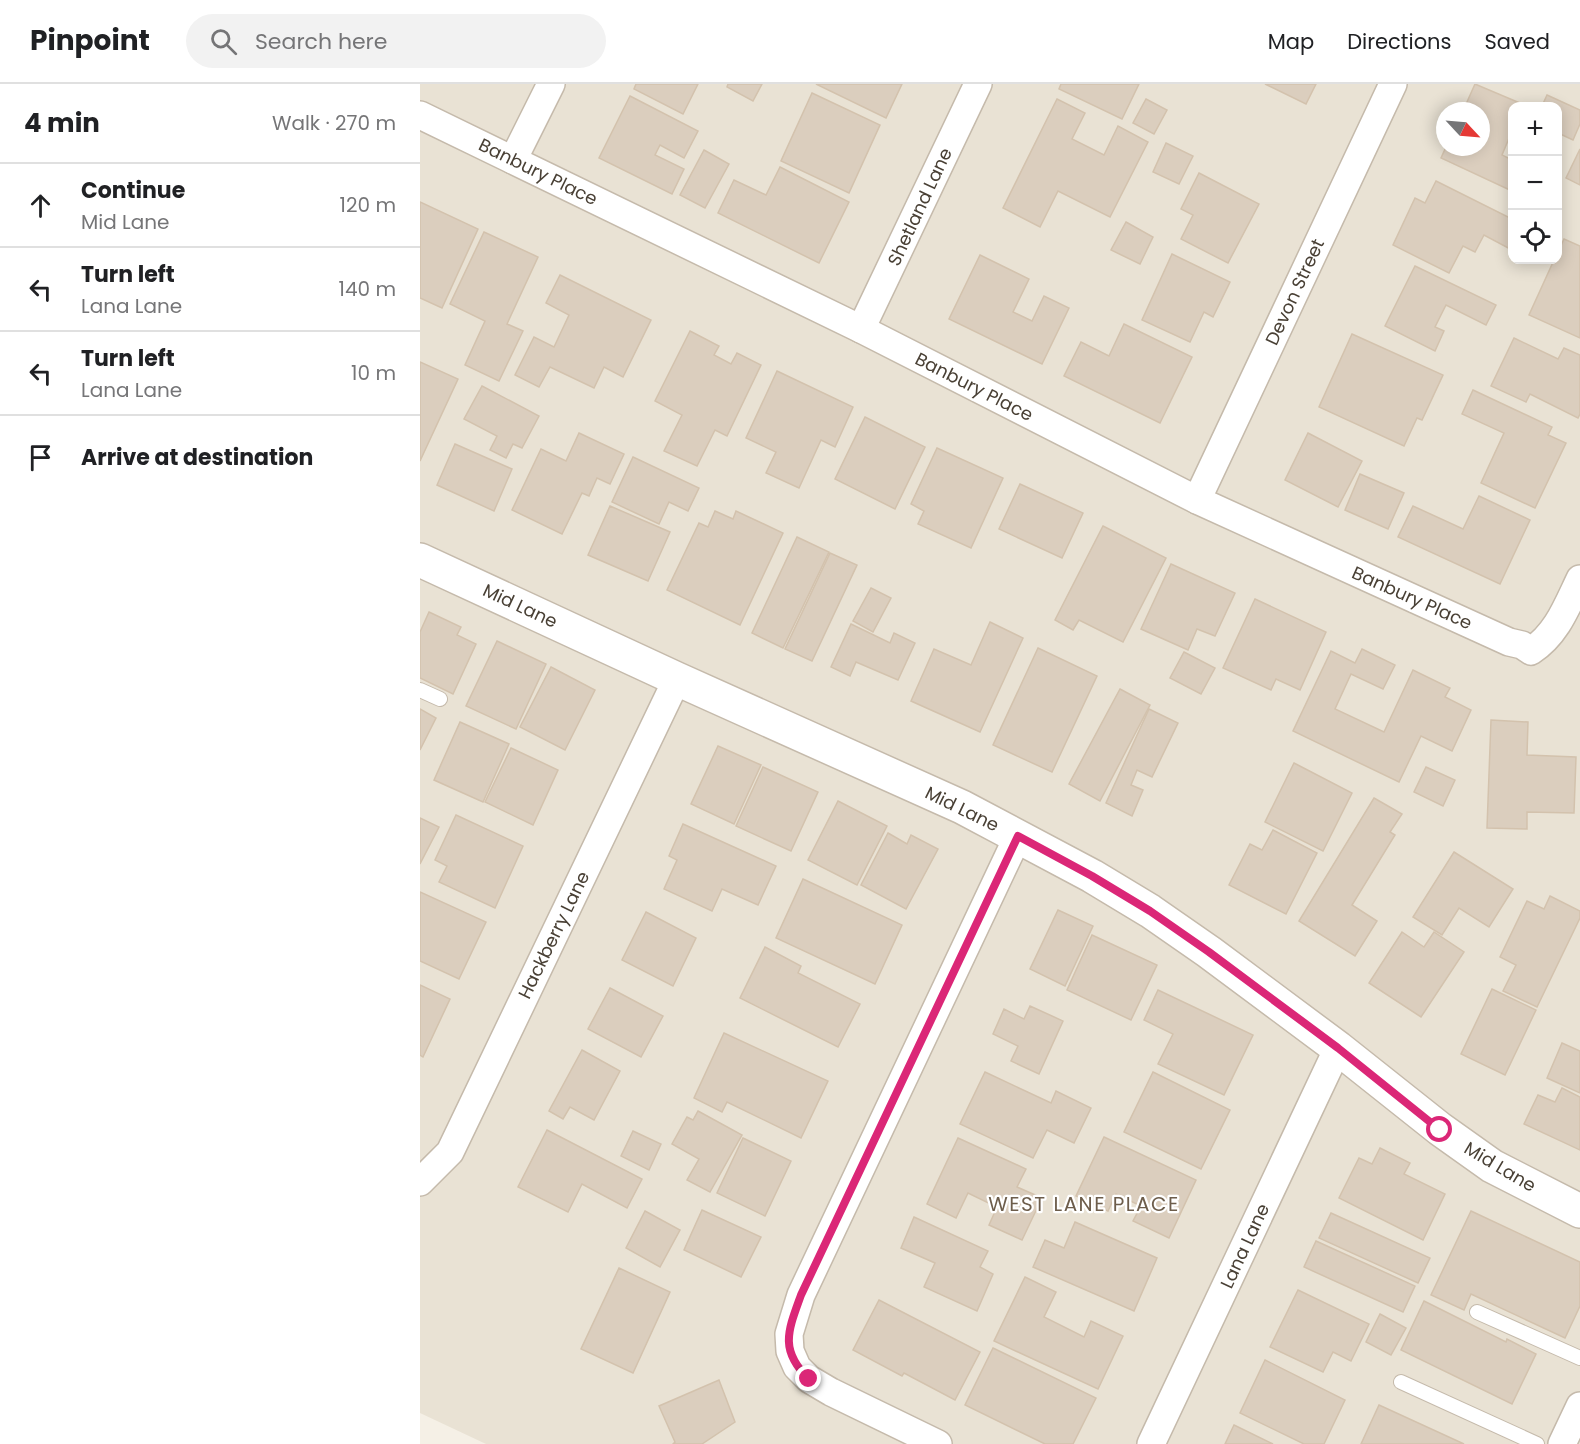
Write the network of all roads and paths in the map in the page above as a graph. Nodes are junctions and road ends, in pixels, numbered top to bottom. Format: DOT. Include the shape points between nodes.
graph roads {
  1 [pos="551,84"];
  2 [pos="978,84"];
  3 [pos="1393,84"];
  4 [pos="420,115"];
  5 [pos="513,160"];
  6 [pos="861,329"];
  7 [pos="1197,500"];
  8 [pos="420,560"];
  9 [pos="1580,579"];
  10 [pos="676,679"];
  11 [pos="420,690"];
  12 [pos="440,699"];
  13 [pos="1018,836"];
  14 [pos="1338,1048"];
  15 [pos="420,1182"];
  16 [pos="1580,1211"];
  17 [pos="1477,1312"];
  18 [pos="1580,1358"];
  19 [pos="1401,1382"];
  20 [pos="1580,1406"];
  21 [pos="938,1444"];
  22 [pos="1151,1444"];
  23 [pos="1537,1444"];
  24 [pos="1562,1444"];
  1 -- 5 [label="street"];
  2 -- 6 [label="street, Shetland Lane"];
  3 -- 7 [label="street, Devon Street"];
  4 -- 5 [label="street, Banbury Place"];
  5 -- 6 [label="street, Banbury Place"];
  6 -- 7 [label="street, Banbury Place"];
  7 -- 9 [label="street, Banbury Place" via="1531,651 1550,636"];
  8 -- 10 [label="street, Mid Lane"];
  10 -- 13 [label="street, Mid Lane"];
  10 -- 15 [label="street, Hackberry Lane" via="450,1152"];
  11 -- 12 [label="lane"];
  13 -- 14 [label="street, Mid Lane" via="1150,911"];
  13 -- 21 [label="street" via="801,1295 789,1334 790,1351 797,1367 809,1379"];
  14 -- 16 [label="street, Mid Lane" via="1440,1130 1492,1166"];
  14 -- 22 [label="street, Lana Lane"];
  17 -- 18 [label="lane"];
  19 -- 23 [label="lane"];
  20 -- 24 [label="street"];
}
